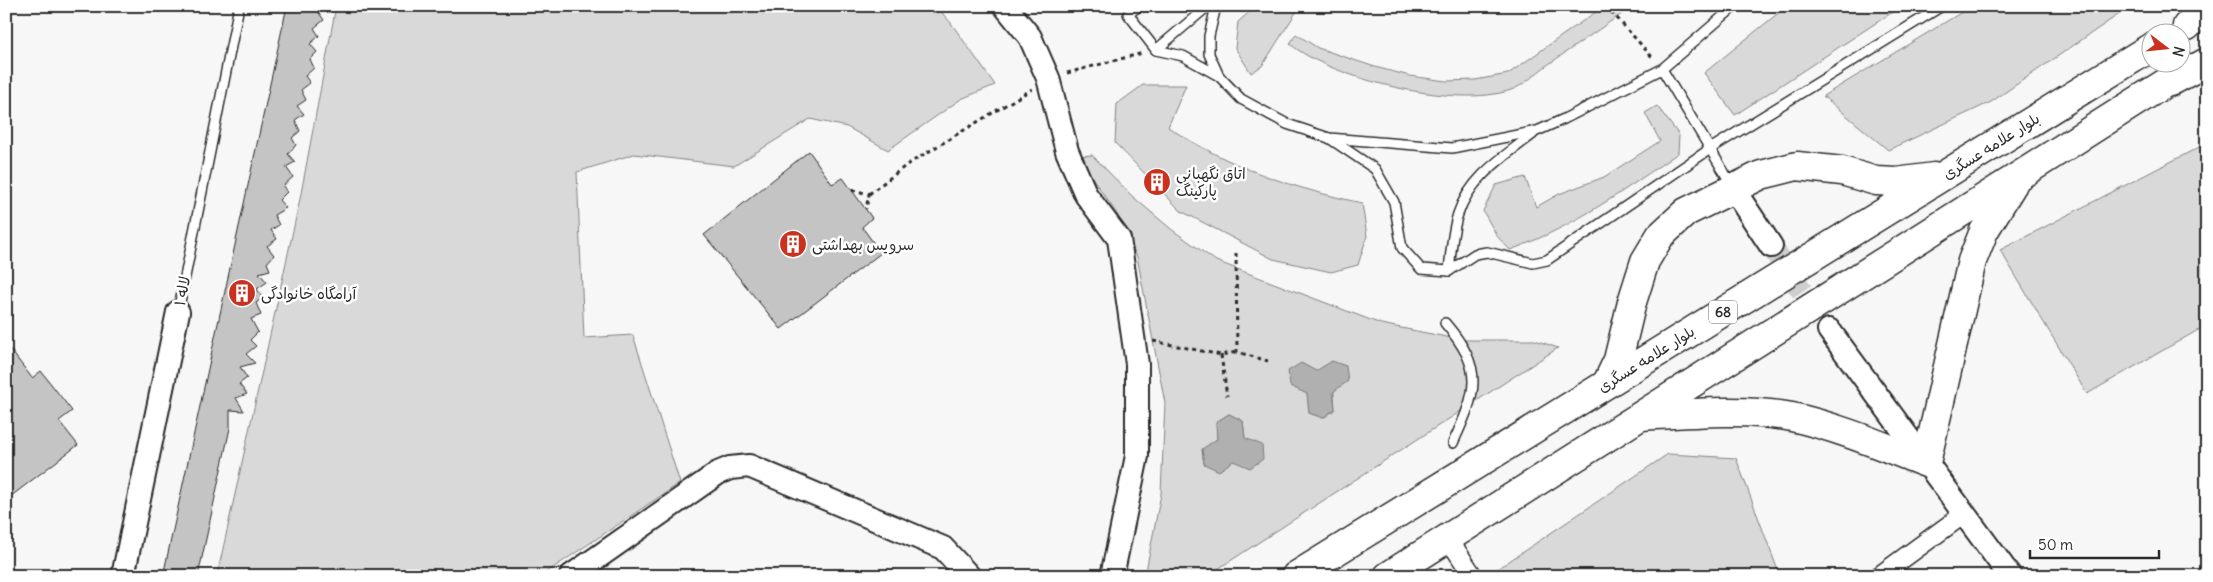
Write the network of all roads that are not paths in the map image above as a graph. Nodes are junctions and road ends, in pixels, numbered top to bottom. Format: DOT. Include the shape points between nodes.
graph roads {
  1 [pos="239,6"];
  2 [pos="1005,6"];
  3 [pos="1139,6"];
  4 [pos="1208,6"];
  5 [pos="1216,6"];
  6 [pos="1735,6"];
  7 [pos="1942,6"];
  8 [pos="2207,6"];
  9 [pos="2190,24"];
  10 [pos="1156,50"];
  11 [pos="2140,54"];
  12 [pos="2207,55"];
  13 [pos="2207,62"];
  14 [pos="1662,69"];
  15 [pos="1219,76"];
  16 [pos="2170,82"];
  17 [pos="1537,131"];
  18 [pos="1329,138"];
  19 [pos="1710,149"];
  20 [pos="1943,176"];
  21 [pos="2017,178"];
  22 [pos="1734,190"];
  23 [pos="1771,246"];
  24 [pos="1449,271"];
  25 [pos="178,312"];
  26 [pos="1445,323"];
  27 [pos="1829,330"];
  28 [pos="1607,383"];
  29 [pos="1638,417"];
  30 [pos="1453,443"];
  31 [pos="1926,463"];
  32 [pos="1964,514"];
  33 [pos="1448,538"];
  34 [pos="123,576"];
  35 [pos="571,576"];
  36 [pos="969,576"];
  37 [pos="1112,576"];
  38 [pos="1296,576"];
  39 [pos="1388,576"];
  40 [pos="1473,576"];
  41 [pos="1879,576"];
  42 [pos="2010,576"];
  1 -- 25 [label="lane, لاله ۱"];
  2 -- 37 [label="street" via="1030,38 1048,78 1067,152 1086,195 1119,239 1137,364 1137,456"];
  3 -- 10 [label="lane" via="1128,14"];
  4 -- 10 [label="lane"];
  5 -- 15 [label="lane" via="1209,36 1209,54"];
  6 -- 14 [label="lane"];
  7 -- 19 [label="lane"];
  8 -- 9 [label="highway"];
  10 -- 15 [label="lane" via="1183,56"];
  11 -- 20 [label="highway, بلوار علامه عسگری / 68"];
  12 -- 16 [label="highway"];
  13 -- 16 [label="highway"];
  14 -- 17 [label="lane"];
  14 -- 19 [label="lane"];
  15 -- 18 [label="lane" via="1241,99 1287,124"];
  16 -- 21 [label="highway"];
  17 -- 18 [label="lane" via="1452,148"];
  17 -- 24 [label="lane" via="1490,167 1473,186 1459,212"];
  18 -- 24 [label="lane" via="1375,169 1394,202 1402,248 1421,269"];
  19 -- 22 [label="lane"];
  19 -- 24 [label="lane" via="1547,260 1533,263 1487,252 1475,254"];
  20 -- 22 [label="highway" via="1876,181 1842,170 1797,166 1762,175"];
  20 -- 28 [label="highway, بلوار علامه عسگری / 68"];
  21 -- 29 [label="highway"];
  21 -- 31 [label="highway" via="1984,231 1972,261"];
  22 -- 23 [label="street"];
  22 -- 28 [label="highway" via="1686,212 1660,236 1646,261 1618,360"];
  25 -- 34 [label="street, لاله ۱"];
  26 -- 30 [label="lane" via="1467,352 1473,371 1474,388 1469,407"];
  27 -- 31 [label="street"];
  28 -- 38 [label="highway, بلوار علامه عسگری / 68"];
  29 -- 31 [label="highway" via="1722,412 1791,417 1858,436"];
  29 -- 33 [label="highway"];
  31 -- 32 [label="street"];
  32 -- 41 [label="street"];
  32 -- 42 [label="street"];
  33 -- 39 [label="highway"];
  33 -- 40 [label="street"];
  35 -- 36 [label="street" via="718,473 749,466 943,548"];
}
